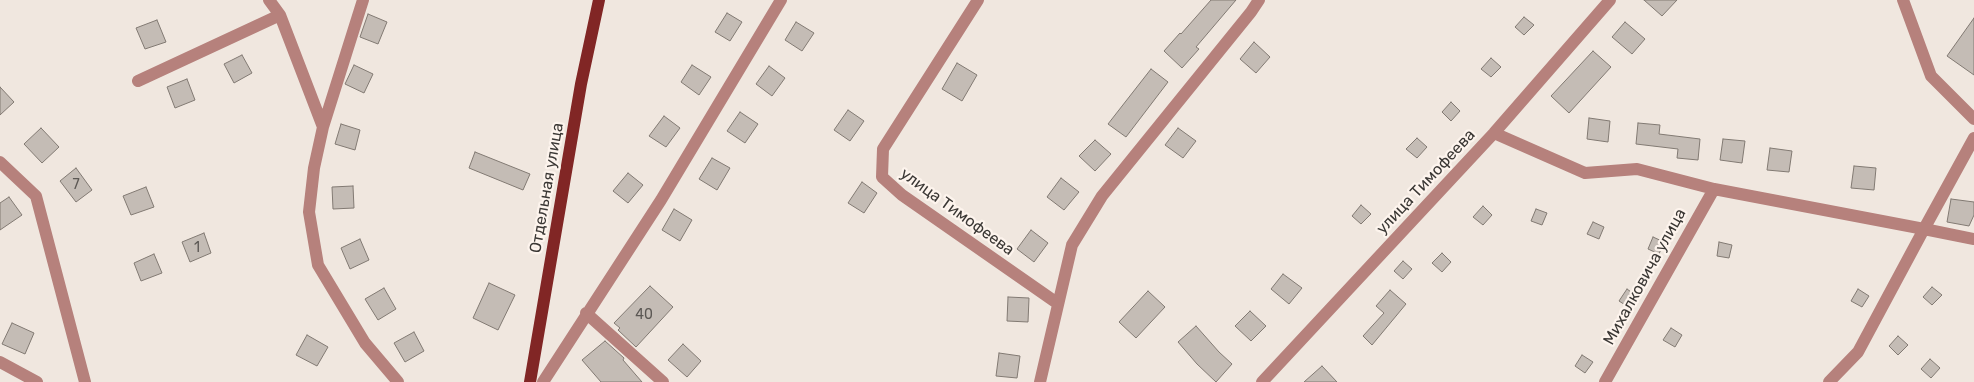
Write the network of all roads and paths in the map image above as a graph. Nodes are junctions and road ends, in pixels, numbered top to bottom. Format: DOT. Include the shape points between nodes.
graph roads {
  1 [pos="269,0"];
  2 [pos="363,0"];
  3 [pos="599,0"];
  4 [pos="781,0"];
  5 [pos="978,0"];
  6 [pos="1259,0"];
  7 [pos="1610,0"];
  8 [pos="1903,0"];
  9 [pos="280,15"];
  10 [pos="138,81"];
  11 [pos="1974,119"];
  12 [pos="323,127"];
  13 [pos="1494,133"];
  14 [pos="1974,138"];
  15 [pos="0,162"];
  16 [pos="1714,189"];
  17 [pos="1924,229"];
  18 [pos="1974,238"];
  19 [pos="1057,303"];
  20 [pos="586,313"];
  21 [pos="0,362"];
  22 [pos="37,382"];
  23 [pos="84,382"];
  24 [pos="398,382"];
  25 [pos="530,382"];
  26 [pos="543,382"];
  27 [pos="663,382"];
  28 [pos="1040,382"];
  29 [pos="1262,382"];
  30 [pos="1605,382"];
  31 [pos="1829,382"];
  1 -- 9 [label="street"];
  2 -- 12 [label="street"];
  3 -- 25 [label="main road, Отдельная улица" via="581,84"];
  4 -- 20 [label="street" via="666,192"];
  5 -- 19 [label="street, улица Тимофеева" via="883,149 882,177 902,195"];
  6 -- 19 [label="street" via="1102,196 1072,245"];
  7 -- 13 [label="street, улица Тимофеева"];
  8 -- 11 [label="street" via="1931,76"];
  9 -- 10 [label="street"];
  9 -- 12 [label="street"];
  12 -- 24 [label="street" via="309,212 318,265 365,342"];
  13 -- 16 [label="street" via="1585,173 1637,169"];
  13 -- 29 [label="street, улица Тимофеева"];
  14 -- 17 [label="street"];
  15 -- 23 [label="street" via="36,196"];
  16 -- 17 [label="street"];
  16 -- 30 [label="street, Михалковича улица"];
  17 -- 18 [label="street"];
  17 -- 31 [label="street" via="1858,352"];
  19 -- 28 [label="street"];
  20 -- 26 [label="street"];
  20 -- 27 [label="street"];
  21 -- 22 [label="street"];
}
